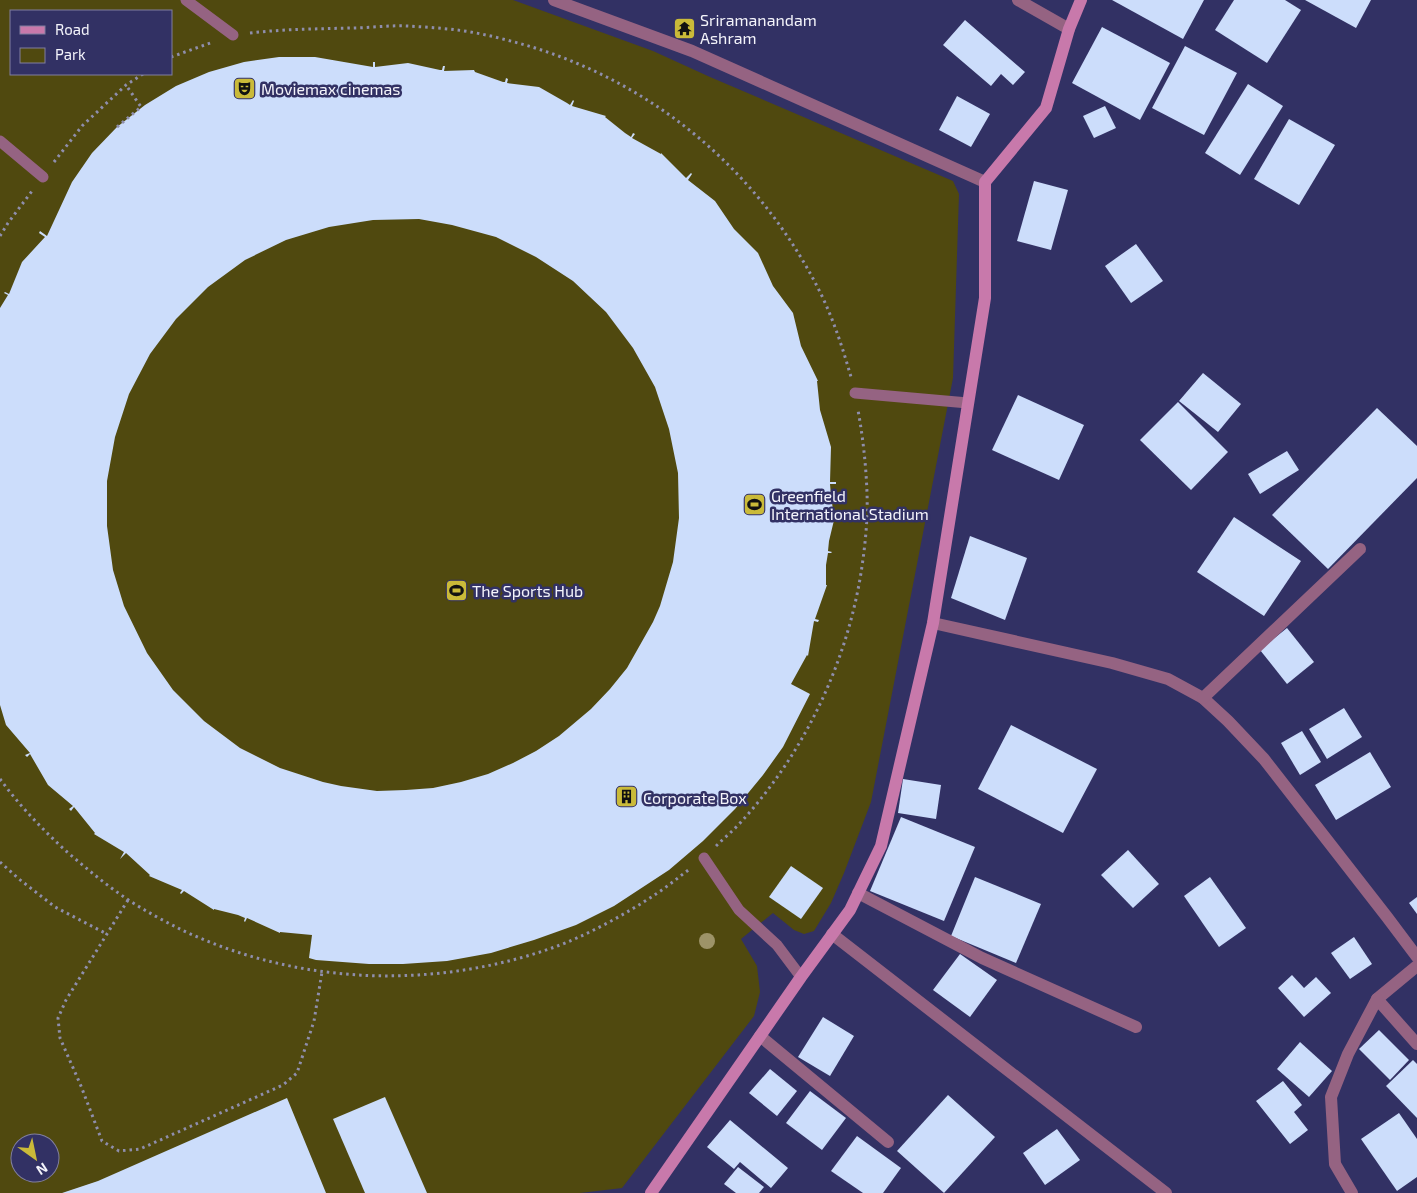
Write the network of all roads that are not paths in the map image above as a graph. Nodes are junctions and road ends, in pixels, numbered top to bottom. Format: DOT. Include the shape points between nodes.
graph roads {
  1 [pos="186,0"];
  2 [pos="554,0"];
  3 [pos="1018,0"];
  4 [pos="1082,0"];
  5 [pos="1070,29"];
  6 [pos="233,35"];
  7 [pos="0,142"];
  8 [pos="43,177"];
  9 [pos="985,182"];
  10 [pos="856,393"];
  11 [pos="968,403"];
  12 [pos="1360,549"];
  13 [pos="933,623"];
  14 [pos="1203,698"];
  15 [pos="704,858"];
  16 [pos="858,893"];
  17 [pos="832,934"];
  18 [pos="1417,958"];
  19 [pos="1417,966"];
  20 [pos="801,977"];
  21 [pos="1377,999"];
  22 [pos="1136,1027"];
  23 [pos="760,1036"];
  24 [pos="1417,1044"];
  25 [pos="888,1142"];
  26 [pos="651,1193"];
  27 [pos="1166,1193"];
  28 [pos="1352,1193"];
  1 -- 6 [label="lane"];
  2 -- 9 [label="street" via="692,51"];
  3 -- 5 [label="street"];
  4 -- 5 [label="street"];
  5 -- 9 [label="street" via="1046,108"];
  7 -- 8 [label="lane"];
  9 -- 11 [label="street" via="985,298"];
  10 -- 11 [label="lane"];
  11 -- 13 [label="street"];
  12 -- 14 [label="street"];
  13 -- 14 [label="street" via="1112,663 1168,679"];
  13 -- 16 [label="street" via="881,846"];
  14 -- 18 [label="street" via="1264,759"];
  15 -- 20 [label="lane" via="739,910 777,945"];
  16 -- 17 [label="street"];
  16 -- 22 [label="street" via="982,958"];
  17 -- 20 [label="street"];
  17 -- 27 [label="street"];
  19 -- 21 [label="street"];
  20 -- 23 [label="street"];
  21 -- 24 [label="street"];
  21 -- 28 [label="street" via="1330,1097 1335,1164"];
  23 -- 25 [label="street"];
  23 -- 26 [label="street"];
}
